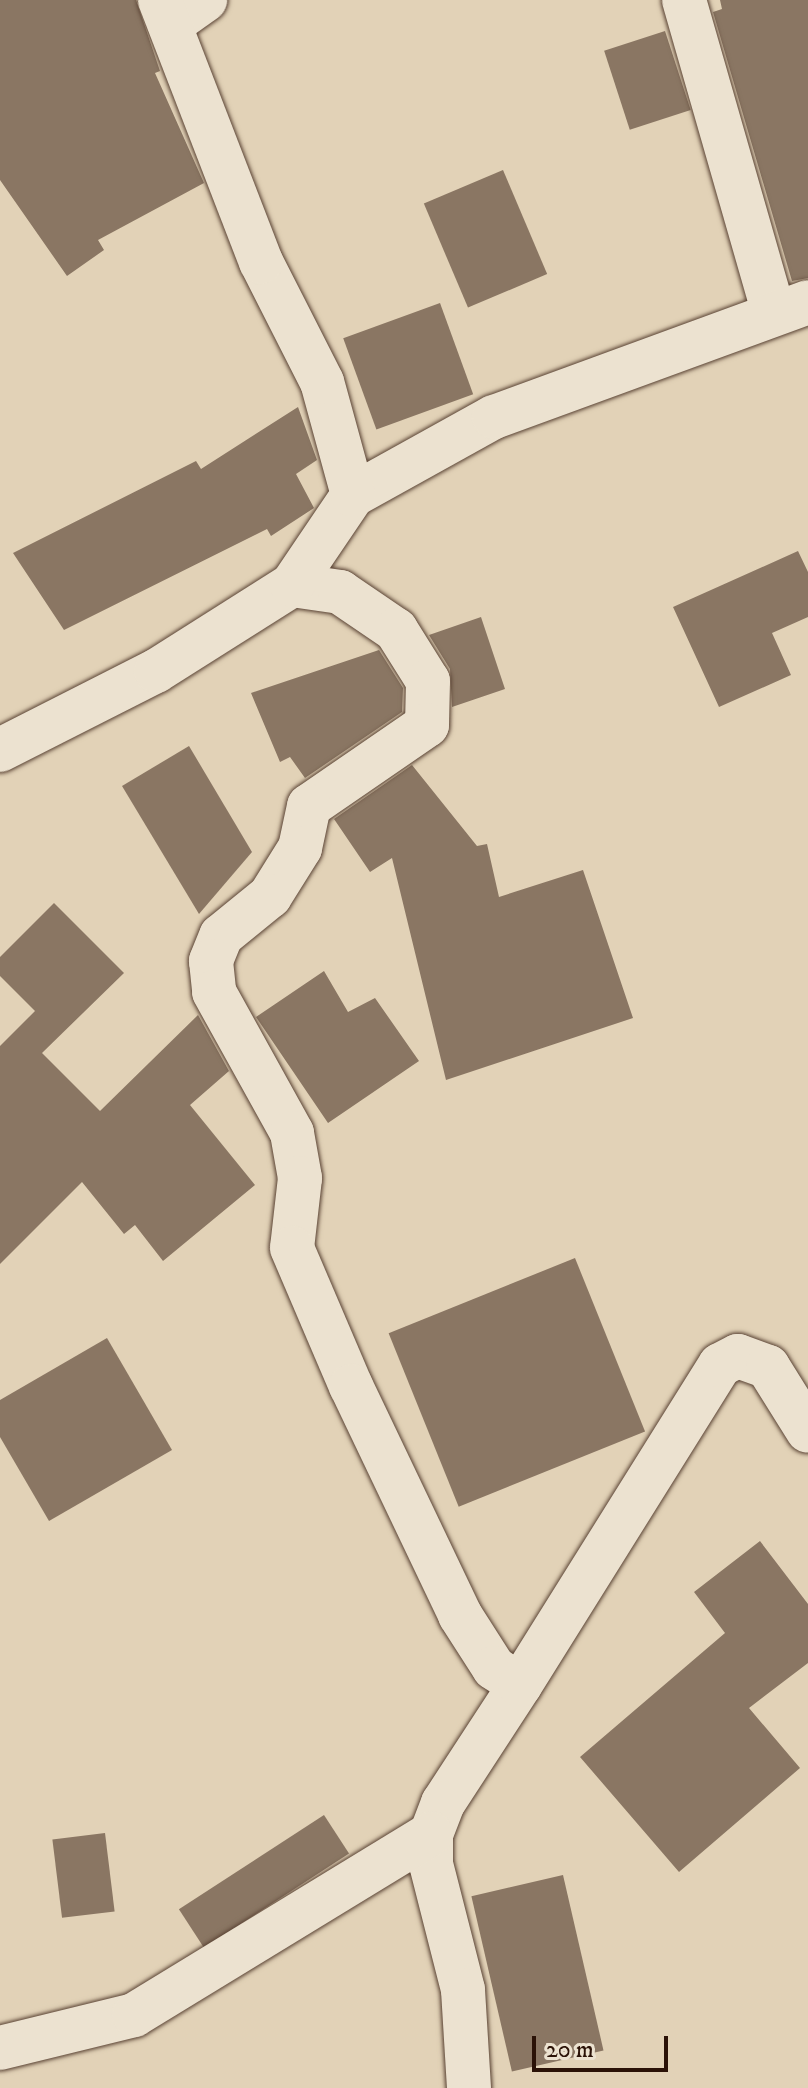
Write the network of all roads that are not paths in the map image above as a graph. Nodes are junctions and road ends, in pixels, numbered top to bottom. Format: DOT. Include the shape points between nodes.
graph roads {
  1 [pos="684,0"];
  2 [pos="179,8"];
  3 [pos="791,307"];
  4 [pos="353,495"];
  5 [pos="292,585"];
  6 [pos="0,750"];
  7 [pos="808,1431"];
  8 [pos="520,1685"];
  9 [pos="431,1834"];
  10 [pos="0,2048"];
  11 [pos="469,2088"];
  1 -- 3 [label="street"];
  2 -- 4 [label="street" via="261,262 322,382"];
  3 -- 4 [label="street" via="494,417"];
  4 -- 5 [label="street"];
  5 -- 6 [label="street" via="156,671"];
  5 -- 8 [label="street" via="340,592 396,630 428,681 427,725 309,806 300,848 270,896 221,936 211,961 214,992 292,1133 300,1178 292,1248 351,1386 460,1615 494,1668"];
  7 -- 8 [label="street" via="768,1367 752,1357 720,1365"];
  8 -- 9 [label="street" via="443,1803"];
  9 -- 10 [label="street" via="134,2015"];
  9 -- 11 [label="street" via="431,1864 463,1990"];
}
